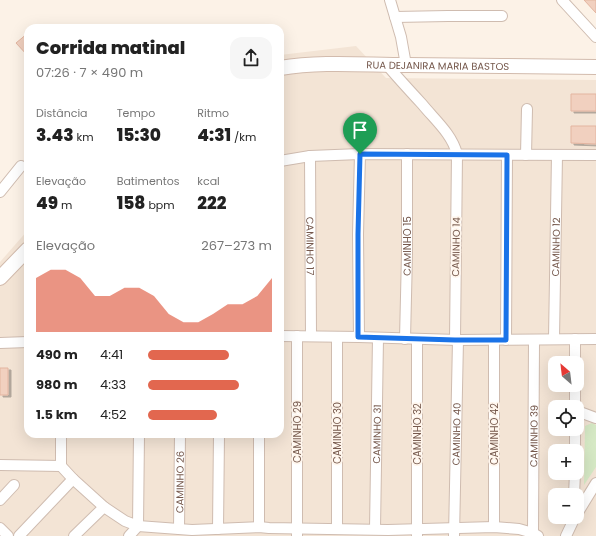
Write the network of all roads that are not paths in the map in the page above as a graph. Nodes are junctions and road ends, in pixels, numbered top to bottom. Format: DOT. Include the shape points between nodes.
graph roads {
  1 [pos="390,0"];
  2 [pos="562,0"];
  3 [pos="502,16"];
  4 [pos="396,17"];
  5 [pos="596,37"];
  6 [pos="387,65"];
  7 [pos="406,65"];
  8 [pos="596,67"];
  9 [pos="284,68"];
  10 [pos="527,109"];
  11 [pos="360,154"];
  12 [pos="407,154"];
  13 [pos="457,154"];
  14 [pos="507,155"];
  15 [pos="526,155"];
  16 [pos="558,155"];
  17 [pos="310,156"];
  18 [pos="596,156"];
  19 [pos="284,160"];
  20 [pos="21,166"];
  21 [pos="0,192"];
  22 [pos="24,253"];
  23 [pos="1,273"];
  24 [pos="284,336"];
  25 [pos="297,336"];
  26 [pos="311,336"];
  27 [pos="337,337"];
  28 [pos="358,337"];
  29 [pos="378,338"];
  30 [pos="405,339"];
  31 [pos="418,339"];
  32 [pos="554,339"];
  33 [pos="575,339"];
  34 [pos="596,339"];
  35 [pos="457,340"];
  36 [pos="494,340"];
  37 [pos="506,340"];
  38 [pos="534,340"];
  39 [pos="24,342"];
  40 [pos="0,343"];
  41 [pos="575,356"];
  42 [pos="584,414"];
  43 [pos="596,418"];
  44 [pos="61,438"];
  45 [pos="139,438"];
  46 [pos="180,438"];
  47 [pos="219,438"];
  48 [pos="259,438"];
  49 [pos="0,465"];
  50 [pos="61,466"];
  51 [pos="72,479"];
  52 [pos="596,483"];
  53 [pos="14,485"];
  54 [pos="0,500"];
  55 [pos="584,502"];
  56 [pos="104,507"];
  57 [pos="572,524"];
  58 [pos="138,526"];
  59 [pos="494,527"];
  60 [pos="0,528"];
  61 [pos="218,528"];
  62 [pos="337,528"];
  63 [pos="375,529"];
  64 [pos="266,530"];
  65 [pos="297,532"];
  66 [pos="417,532"];
  67 [pos="454,532"];
  68 [pos="186,533"];
  69 [pos="536,534"];
  70 [pos="8,536"];
  71 [pos="19,536"];
  72 [pos="74,536"];
  73 [pos="129,536"];
  74 [pos="566,536"];
  1 -- 4 [label="street"];
  2 -- 5 [label="street"];
  3 -- 4 [label="street"];
  4 -- 7 [label="street"];
  6 -- 7 [label="main road, RUA DEJANIRA MARIA BASTOS"];
  6 -- 9 [label="main road, RUA DEJANIRA MARIA BASTOS" via="339,63"];
  6 -- 13 [label="street" via="447,133"];
  7 -- 8 [label="main road, RUA DEJANIRA MARIA BASTOS"];
  10 -- 15 [label="street"];
  11 -- 12 [label="street"];
  11 -- 17 [label="street"];
  11 -- 28 [label="street"];
  12 -- 13 [label="street"];
  12 -- 30 [label="street, CAMINHO 15"];
  13 -- 14 [label="street"];
  13 -- 35 [label="street, CAMINHO 14"];
  14 -- 15 [label="street"];
  14 -- 37 [label="street"];
  15 -- 16 [label="street"];
  16 -- 18 [label="street"];
  16 -- 32 [label="street, CAMINHO 12"];
  17 -- 19 [label="street"];
  17 -- 26 [label="street, CAMINHO 17"];
  20 -- 21 [label="street"];
  22 -- 23 [label="main road"];
  24 -- 25 [label="street"];
  25 -- 26 [label="street"];
  25 -- 65 [label="street, CAMINHO 29"];
  26 -- 27 [label="street"];
  27 -- 28 [label="street"];
  27 -- 62 [label="street, CAMINHO 30"];
  28 -- 29 [label="street"];
  29 -- 30 [label="street"];
  29 -- 63 [label="street, CAMINHO 31"];
  30 -- 31 [label="street"];
  31 -- 35 [label="street"];
  31 -- 66 [label="street, CAMINHO 32"];
  32 -- 33 [label="street"];
  32 -- 38 [label="street"];
  33 -- 34 [label="street"];
  33 -- 41 [label="street"];
  35 -- 36 [label="street"];
  35 -- 67 [label="street, CAMINHO 40"];
  36 -- 37 [label="street"];
  36 -- 59 [label="street, CAMINHO 42"];
  37 -- 38 [label="street"];
  38 -- 69 [label="street, CAMINHO 39"];
  39 -- 40 [label="street"];
  42 -- 43 [label="street"];
  44 -- 50 [label="street"];
  45 -- 58 [label="street"];
  46 -- 68 [label="street, CAMINHO 26"];
  47 -- 61 [label="street"];
  48 -- 64 [label="street"];
  49 -- 50 [label="street"];
  50 -- 51 [label="street"];
  51 -- 56 [label="street"];
  51 -- 71 [label="street"];
  52 -- 55 [label="street"];
  53 -- 54 [label="street"];
  56 -- 58 [label="street"];
  56 -- 72 [label="street"];
  57 -- 74 [label="street"];
  58 -- 68 [label="street"];
  58 -- 73 [label="street"];
  59 -- 67 [label="street"];
  59 -- 69 [label="street" via="519,529"];
  60 -- 70 [label="street"];
  61 -- 64 [label="street"];
  61 -- 68 [label="street"];
  62 -- 63 [label="street"];
  62 -- 65 [label="street"];
  63 -- 66 [label="street"];
  64 -- 65 [label="street"];
  66 -- 67 [label="street"];
}
